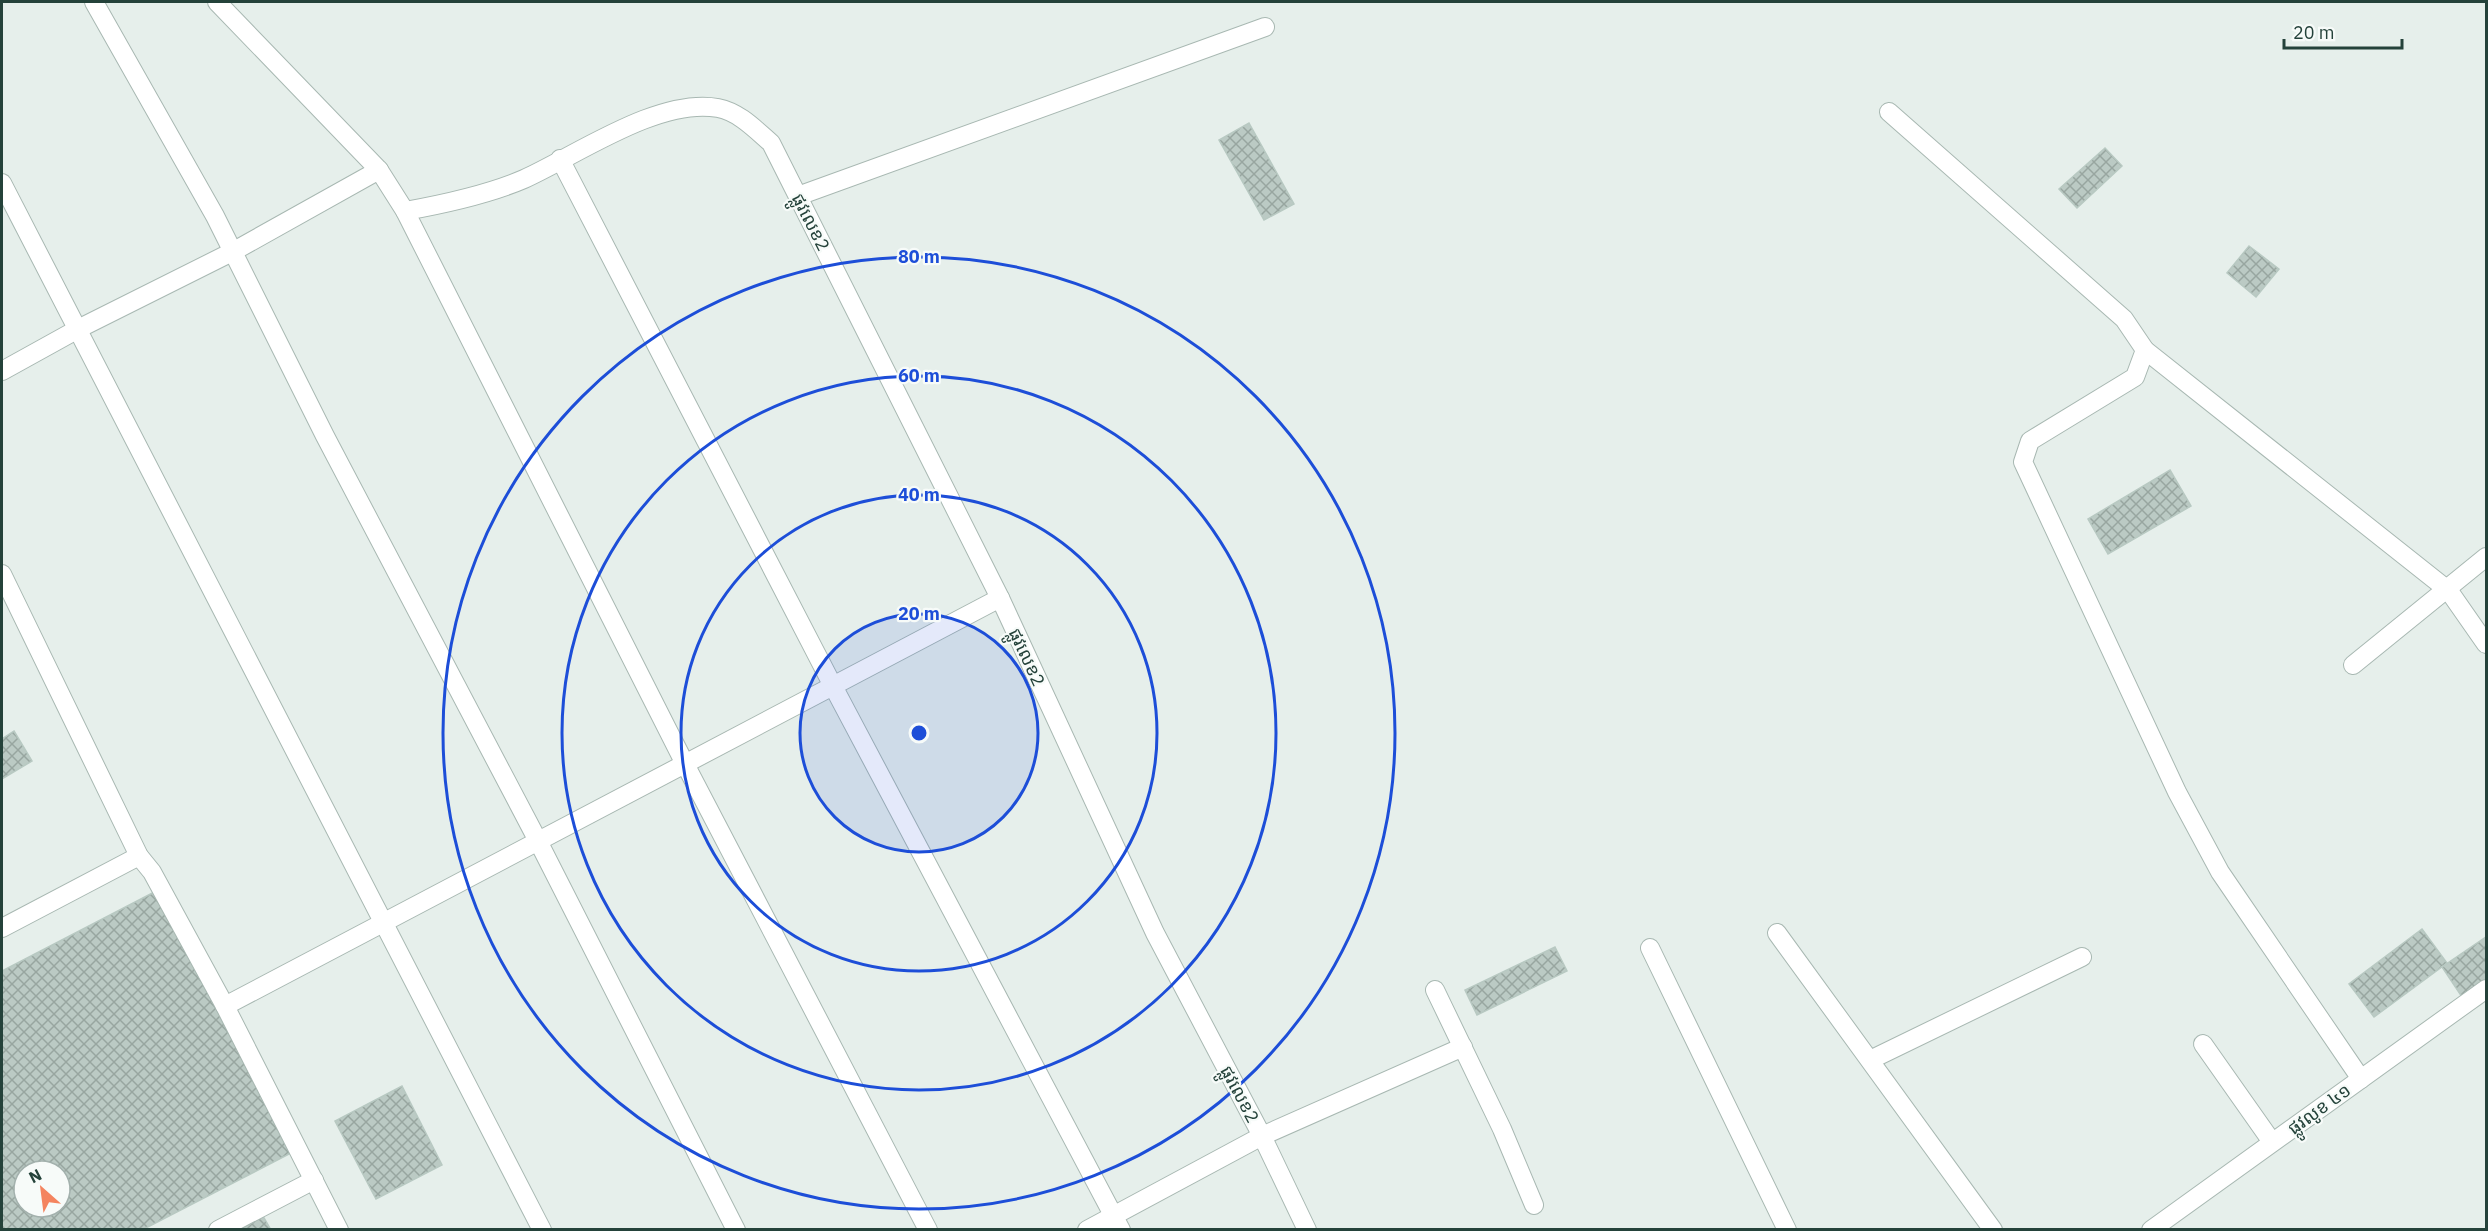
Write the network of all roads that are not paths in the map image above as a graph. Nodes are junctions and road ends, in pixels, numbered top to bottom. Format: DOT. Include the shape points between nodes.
graph roads {
  1 [pos="94,2"];
  2 [pos="217,2"];
  3 [pos="1265,27"];
  4 [pos="1889,112"];
  5 [pos="560,159"];
  6 [pos="380,170"];
  7 [pos="2,183"];
  8 [pos="798,196"];
  9 [pos="405,211"];
  10 [pos="234,251"];
  11 [pos="78,329"];
  12 [pos="2145,350"];
  13 [pos="2,371"];
  14 [pos="2487,557"];
  15 [pos="2,574"];
  16 [pos="2449,591"];
  17 [pos="1000,598"];
  18 [pos="2487,644"];
  19 [pos="2353,665"];
  20 [pos="833,686"];
  21 [pos="685,764"];
  22 [pos="537,841"];
  23 [pos="139,856"];
  24 [pos="384,922"];
  25 [pos="2,928"];
  26 [pos="1777,933"];
  27 [pos="1650,948"];
  28 [pos="2082,957"];
  29 [pos="2487,989"];
  30 [pos="1435,990"];
  31 [pos="225,1006"];
  32 [pos="2203,1044"];
  33 [pos="1463,1047"];
  34 [pos="1870,1060"];
  35 [pos="2361,1079"];
  36 [pos="1262,1136"];
  37 [pos="2272,1142"];
  38 [pos="314,1180"];
  39 [pos="1534,1205"];
  40 [pos="1117,1223"];
  41 [pos="218,1230"];
  42 [pos="339,1230"];
  43 [pos="542,1230"];
  44 [pos="736,1230"];
  45 [pos="928,1230"];
  46 [pos="1087,1230"];
  47 [pos="1307,1230"];
  48 [pos="1787,1230"];
  49 [pos="1993,1230"];
  50 [pos="2151,1230"];
  1 -- 10 [label="street"];
  2 -- 6 [label="street"];
  3 -- 8 [label="street"];
  4 -- 12 [label="street" via="2124,319"];
  5 -- 8 [label="street, ផ្លូវលេខ2" via="655,115 687,107 719,108 745,120 771,143"];
  5 -- 9 [label="street" via="522,179 446,203"];
  5 -- 20 [label="street"];
  6 -- 9 [label="street"];
  6 -- 10 [label="street"];
  7 -- 11 [label="street"];
  8 -- 17 [label="street, ផ្លូវលេខ2"];
  9 -- 21 [label="street"];
  10 -- 11 [label="street"];
  10 -- 22 [label="street" via="325,436"];
  11 -- 13 [label="street"];
  11 -- 24 [label="street"];
  12 -- 16 [label="street"];
  12 -- 35 [label="street" via="2134,377 2030,441 2023,462 2177,792 2220,872"];
  14 -- 16 [label="street"];
  15 -- 23 [label="street"];
  16 -- 18 [label="street"];
  16 -- 19 [label="street"];
  17 -- 20 [label="street"];
  17 -- 36 [label="street, ផ្លូវលេខ2" via="1155,933"];
  20 -- 21 [label="street"];
  20 -- 40 [label="street"];
  21 -- 22 [label="street"];
  21 -- 45 [label="street"];
  22 -- 24 [label="street"];
  22 -- 44 [label="street"];
  23 -- 25 [label="street"];
  23 -- 31 [label="street" via="153,872"];
  24 -- 31 [label="street"];
  24 -- 43 [label="street"];
  26 -- 34 [label="street"];
  27 -- 48 [label="street"];
  28 -- 34 [label="street"];
  29 -- 35 [label="street, ផ្លូវលូខ ៤១"];
  30 -- 33 [label="street"];
  31 -- 38 [label="street"];
  32 -- 37 [label="street"];
  33 -- 36 [label="street"];
  33 -- 39 [label="street"];
  34 -- 49 [label="street"];
  35 -- 37 [label="street, ផ្លូវលូខ ៤១"];
  36 -- 40 [label="street"];
  36 -- 47 [label="street, ផ្លូវលេខ2"];
  37 -- 50 [label="street, ផ្លូវលូខ ៤១"];
  38 -- 41 [label="street"];
  38 -- 42 [label="street"];
  40 -- 46 [label="street"];
}
